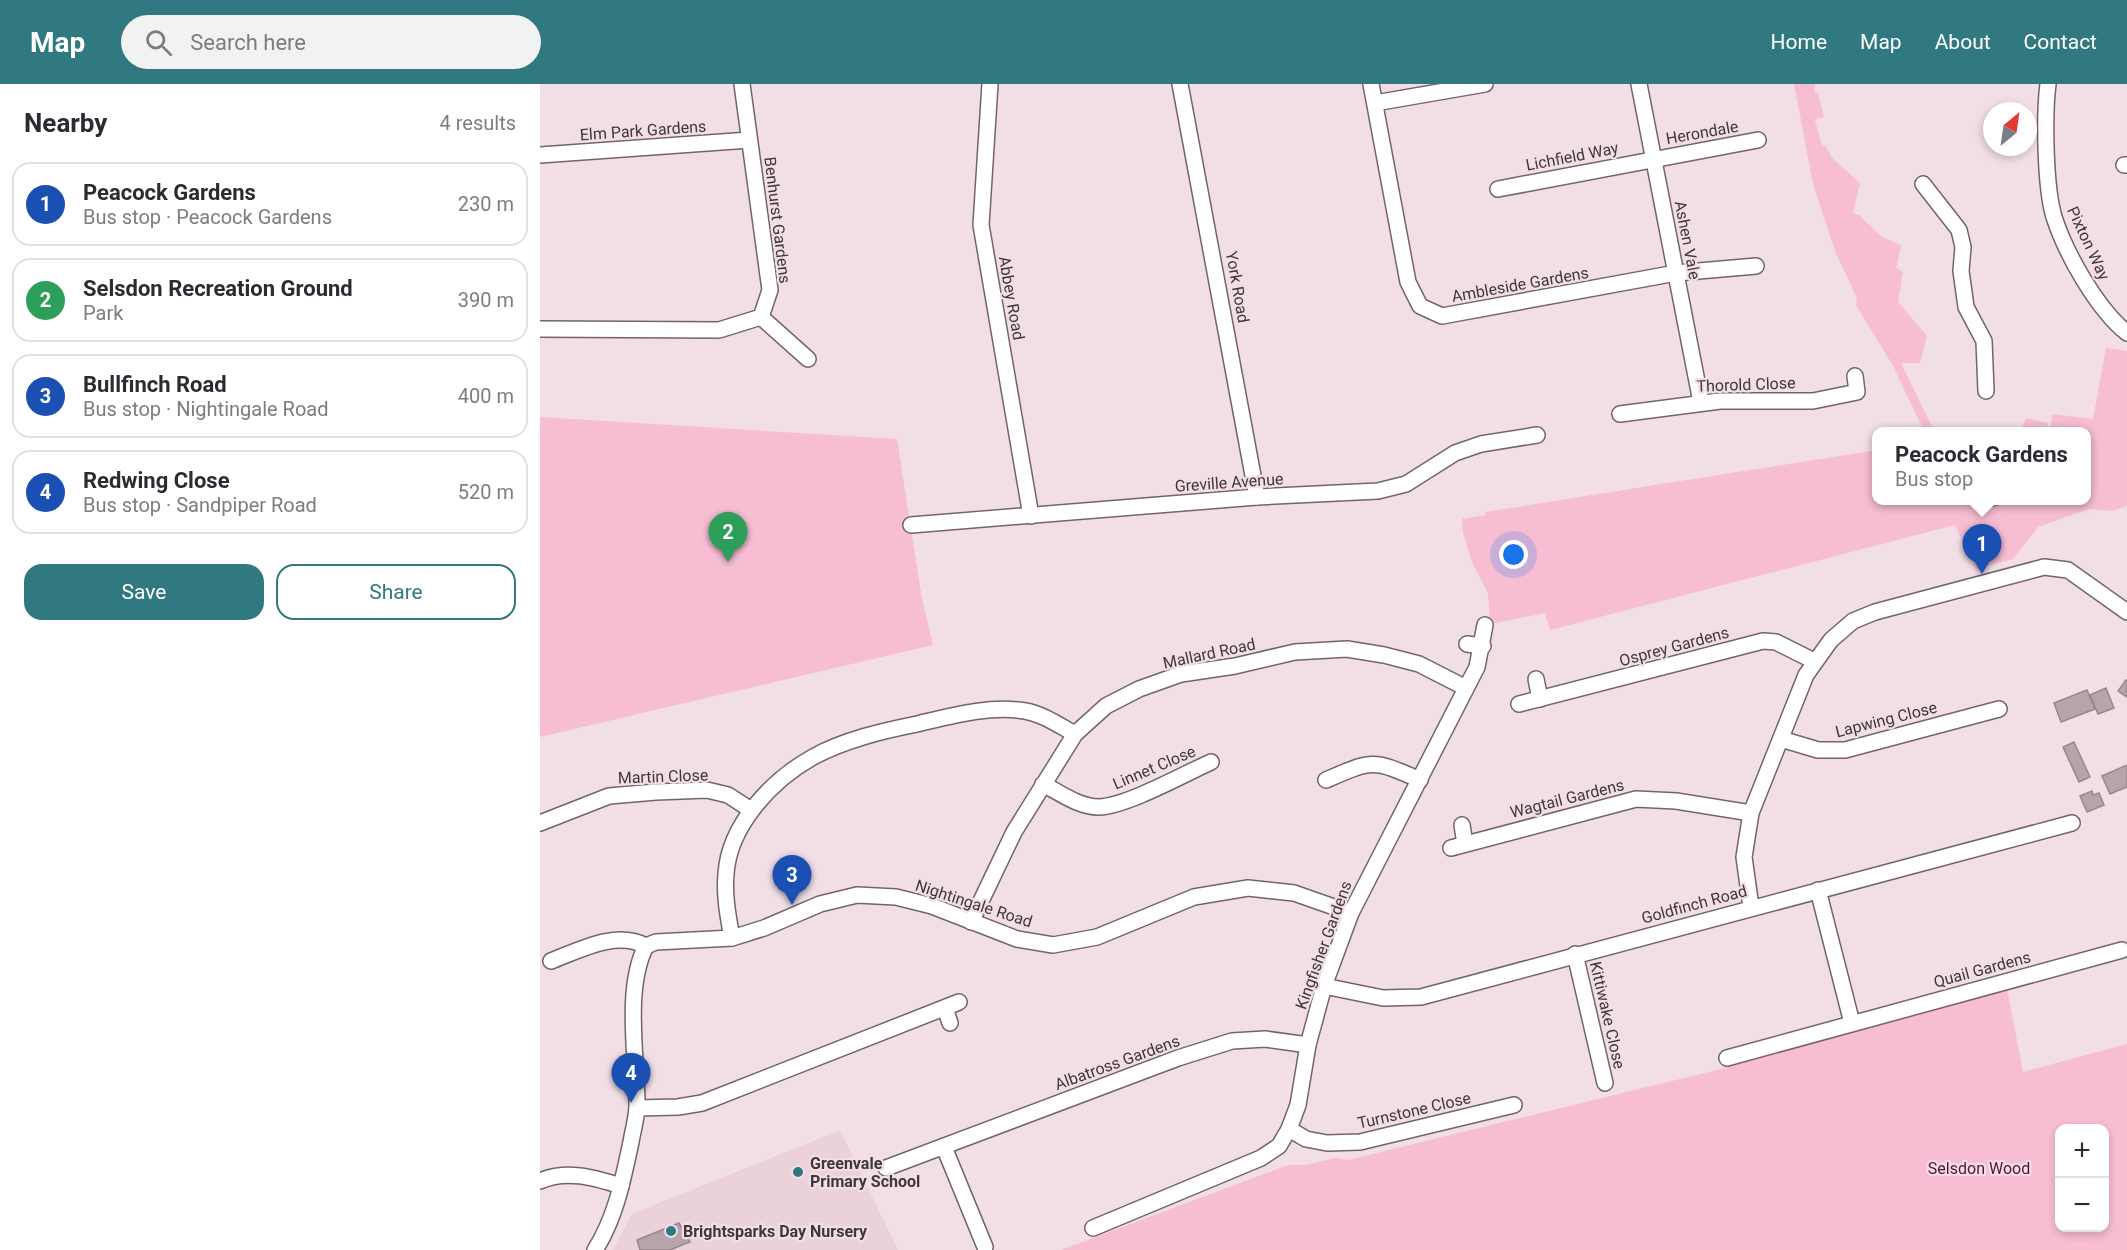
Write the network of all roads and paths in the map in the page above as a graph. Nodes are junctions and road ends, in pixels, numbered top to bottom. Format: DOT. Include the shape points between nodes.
graph roads {
  1 [pos="742,84"];
  2 [pos="990,84"];
  3 [pos="1180,84"];
  4 [pos="1371,84"];
  5 [pos="1485,84"];
  6 [pos="1639,84"];
  7 [pos="2048,84"];
  8 [pos="1374,103"];
  9 [pos="749,140"];
  10 [pos="1758,140"];
  11 [pos="540,155"];
  12 [pos="1653,159"];
  13 [pos="1923,184"];
  14 [pos="1498,189"];
  15 [pos="1756,266"];
  16 [pos="1676,273"];
  17 [pos="761,317"];
  18 [pos="540,329"];
  19 [pos="2127,333"];
  20 [pos="808,359"];
  21 [pos="1855,376"];
  22 [pos="1986,391"];
  23 [pos="1701,402"];
  24 [pos="1620,414"];
  25 [pos="1537,435"];
  26 [pos="1257,497"];
  27 [pos="1031,516"];
  28 [pos="912,525"];
  29 [pos="2127,612"];
  30 [pos="1485,625"];
  31 [pos="1467,644"];
  32 [pos="1483,646"];
  33 [pos="1814,661"];
  34 [pos="1536,679"];
  35 [pos="1466,688"];
  36 [pos="1540,699"];
  37 [pos="1519,704"];
  38 [pos="1998,709"];
  39 [pos="1075,734"];
  40 [pos="1781,739"];
  41 [pos="1211,762"];
  42 [pos="1333,772"];
  43 [pos="1420,780"];
  44 [pos="1043,784"];
  45 [pos="752,810"];
  46 [pos="1751,813"];
  47 [pos="540,823"];
  48 [pos="2072,823"];
  49 [pos="1462,825"];
  50 [pos="1818,890"];
  51 [pos="1751,907"];
  52 [pos="1351,913"];
  53 [pos="971,922"];
  54 [pos="732,938"];
  55 [pos="646,946"];
  56 [pos="2122,950"];
  57 [pos="1575,954"];
  58 [pos="551,961"];
  59 [pos="1324,986"];
  60 [pos="951,1023"];
  61 [pos="1852,1023"];
  62 [pos="1308,1045"];
  63 [pos="1727,1058"];
  64 [pos="1605,1083"];
  65 [pos="1514,1105"];
  66 [pos="637,1108"];
  67 [pos="1289,1129"];
  68 [pos="944,1147"];
  69 [pos="886,1168"];
  70 [pos="540,1181"];
  71 [pos="621,1185"];
  72 [pos="1093,1228"];
  73 [pos="985,1247"];
  74 [pos="596,1250"];
  1 -- 9 [label="street, Benhurst Gardens"];
  2 -- 27 [label="street, Abbey Road" via="981,225"];
  3 -- 26 [label="street, York Road"];
  4 -- 8 [label="street, Ambleside Gardens"];
  5 -- 8 [label="street"];
  6 -- 12 [label="street, Ashen Vale"];
  7 -- 19 [label="street, Pixton Way" via="2045,106 2054,217 2083,279 2111,320"];
  8 -- 16 [label="street, Ambleside Gardens" via="1408,282 1420,306 1442,316"];
  9 -- 11 [label="street, Elm Park Gardens"];
  9 -- 17 [label="street, Benhurst Gardens" via="770,290"];
  10 -- 12 [label="street, Herondale"];
  12 -- 14 [label="street, Lichfield Way"];
  12 -- 16 [label="street, Ashen Vale"];
  13 -- 22 [label="street" via="1959,230 1966,308 1984,341"];
  15 -- 16 [label="street, Ambleside Gardens"];
  16 -- 23 [label="street, Ashen Vale"];
  17 -- 18 [label="street" via="719,330"];
  17 -- 20 [label="street"];
  21 -- 23 [label="street, Thorold Close" via="1857,392 1814,401"];
  23 -- 24 [label="street, Thorold Close"];
  25 -- 26 [label="street, Greville Avenue" via="1481,444 1455,453 1406,484 1378,491"];
  26 -- 27 [label="street, Greville Avenue"];
  27 -- 28 [label="street, Greville Avenue"];
  29 -- 33 [label="street" via="2080,577 2056,567 2044,567 1875,612 1853,621"];
  30 -- 32 [label="street, Kingfisher Gardens"];
  31 -- 32 [label="street"];
  32 -- 35 [label="street, Kingfisher Gardens"];
  33 -- 36 [label="street, Osprey Gardens" via="1782,644 1763,641"];
  33 -- 40 [label="street"];
  34 -- 36 [label="street"];
  35 -- 39 [label="street, Mallard Road" via="1419,664 1384,655 1347,649 1295,652 1181,674 1139,688 1106,706"];
  35 -- 43 [label="street, Kingfisher Gardens"];
  36 -- 37 [label="street, Osprey Gardens"];
  38 -- 40 [label="street, Lapwing Close" via="1845,750 1818,750"];
  39 -- 44 [label="street, Mallard Road"];
  39 -- 45 [label="street" via="1026,711 949,715 841,744 790,773"];
  40 -- 46 [label="street"];
  41 -- 44 [label="street, Linnet Close" via="1125,800 1099,807 1081,803"];
  42 -- 43 [label="street" via="1364,764 1388,766"];
  43 -- 52 [label="street, Kingfisher Gardens"];
  44 -- 53 [label="street, Mallard Road" via="1014,832"];
  45 -- 47 [label="street, Martin Close" via="728,795 706,789 656,792 609,796"];
  45 -- 54 [label="street" via="733,847 726,872 725,903"];
  46 -- 49 [label="street, Wagtail Gardens" via="1676,801 1636,800 1458,846"];
  46 -- 51 [label="street" via="1744,857"];
  48 -- 50 [label="street, Goldfinch Road"];
  50 -- 51 [label="street, Goldfinch Road"];
  50 -- 61 [label="street"];
  51 -- 57 [label="street, Goldfinch Road"];
  52 -- 53 [label="street, Nightingale Road" via="1294,893 1248,888 1194,897 1097,937 1053,945 1017,939"];
  52 -- 59 [label="street, Kingfisher Gardens"];
  53 -- 54 [label="street, Nightingale Road" via="896,897 857,896 820,904"];
  54 -- 55 [label="street, Nightingale Road" via="656,942"];
  55 -- 58 [label="street, Nightingale Road" via="613,939"];
  55 -- 66 [label="street" via="640,957 633,1013"];
  56 -- 61 [label="street, Quail Gardens"];
  57 -- 59 [label="street, Goldfinch Road" via="1421,997 1383,998"];
  57 -- 64 [label="street, Kittiwake Close"];
  59 -- 62 [label="street, Kingfisher Gardens"];
  60 -- 66 [label="street" via="952,1005 702,1103"];
  61 -- 63 [label="street, Quail Gardens"];
  62 -- 67 [label="street, Kingfisher Gardens" via="1299,1105"];
  62 -- 68 [label="street, Albatross Gardens" via="1265,1039 1232,1041"];
  65 -- 67 [label="street, Turnstone Close" via="1360,1142 1327,1143 1306,1139"];
  66 -- 71 [label="street"];
  67 -- 72 [label="street, Kingfisher Gardens" via="1279,1146 1261,1158"];
  68 -- 69 [label="street, Albatross Gardens"];
  68 -- 73 [label="street"];
  70 -- 71 [label="street" via="572,1175"];
  71 -- 74 [label="street" via="608,1230"];
}
